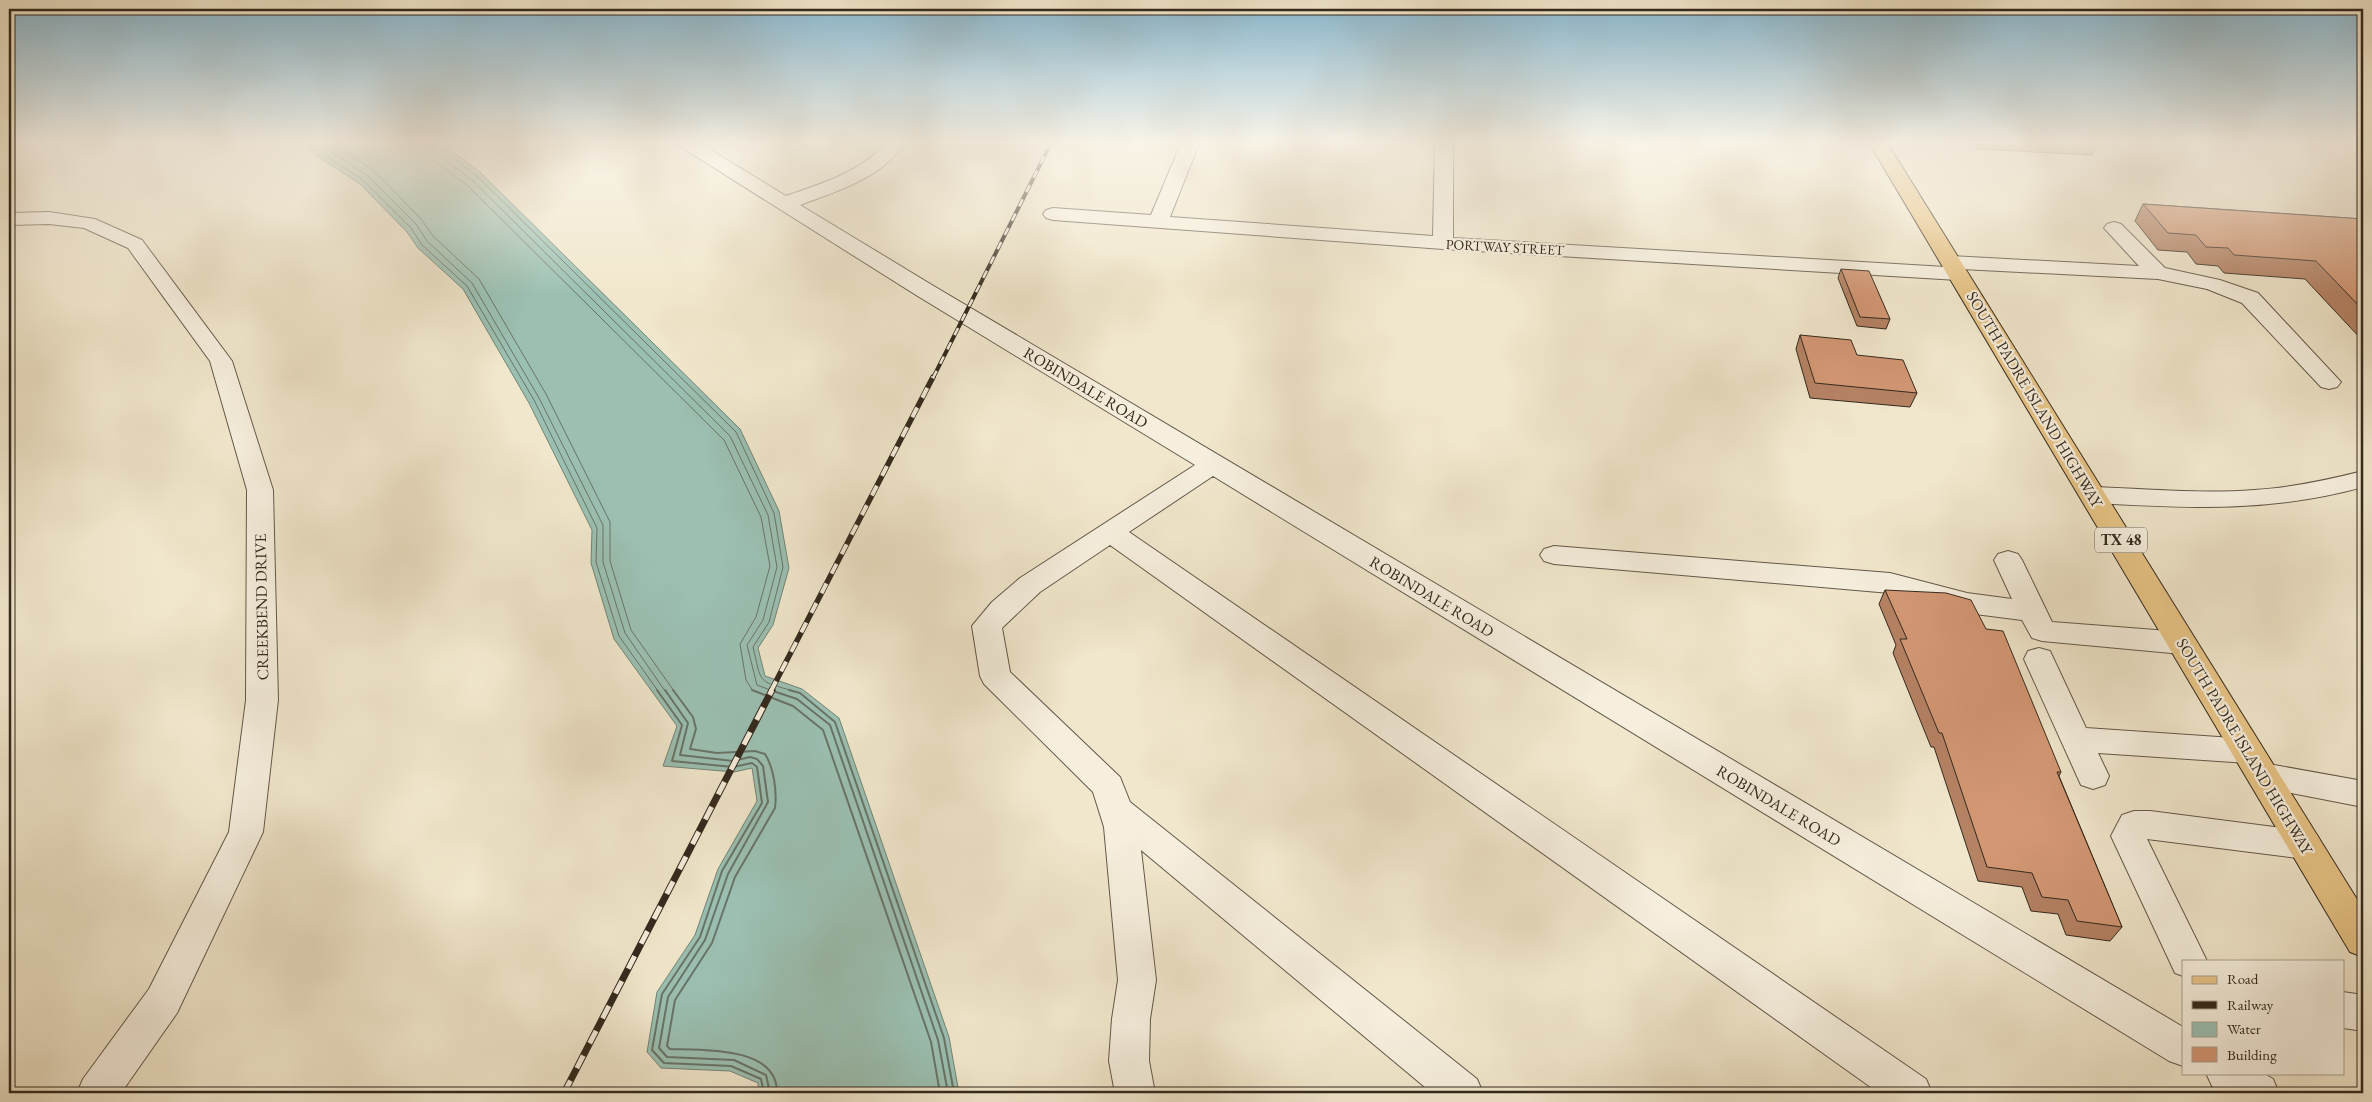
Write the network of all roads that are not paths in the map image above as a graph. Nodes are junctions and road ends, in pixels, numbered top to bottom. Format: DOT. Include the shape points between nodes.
graph roads {
  1 [pos="769,192"];
  2 [pos="814,192"];
  3 [pos="1170,192"];
  4 [pos="1443,192"];
  5 [pos="1908,192"];
  6 [pos="786,203"];
  7 [pos="1053,214"];
  8 [pos="9,218"];
  9 [pos="1158,221"];
  10 [pos="2114,228"];
  11 [pos="1443,243"];
  12 [pos="1954,268"];
  13 [pos="2158,273"];
  14 [pos="2329,382"];
  15 [pos="1214,464"];
  16 [pos="2363,479"];
  17 [pos="2094,495"];
  18 [pos="1110,532"];
  19 [pos="1554,555"];
  20 [pos="2008,560"];
  21 [pos="2032,611"];
  22 [pos="2182,643"];
  23 [pos="2038,659"];
  24 [pos="2075,739"];
  25 [pos="2255,763"];
  26 [pos="2093,776"];
  27 [pos="2363,794"];
  28 [pos="1116,810"];
  29 [pos="2305,845"];
  30 [pos="2363,941"];
  31 [pos="2188,960"];
  32 [pos="2344,1010"];
  33 [pos="2363,1013"];
  34 [pos="2182,1047"];
  35 [pos="2228,1074"];
  36 [pos="97,1093"];
  37 [pos="1135,1093"];
  38 [pos="1463,1093"];
  39 [pos="1912,1093"];
  40 [pos="2259,1093"];
  1 -- 6 [label="street, ROBINDALE ROAD"];
  2 -- 6 [label="street"];
  3 -- 9 [label="street"];
  4 -- 11 [label="street"];
  5 -- 12 [label="main road, SOUTH PADRE ISLAND HIGHWAY / TX 48"];
  6 -- 15 [label="street, ROBINDALE ROAD"];
  7 -- 9 [label="street, PORTWAY STREET"];
  8 -- 36 [label="street, CREEKBEND DRIVE" via="49,218 88,223 135,244 221,361 260,490 262,700 246,832 163,1001"];
  9 -- 11 [label="street, PORTWAY STREET"];
  10 -- 13 [label="street"];
  11 -- 12 [label="street, PORTWAY STREET"];
  12 -- 13 [label="street, PORTWAY STREET"];
  12 -- 17 [label="main road, SOUTH PADRE ISLAND HIGHWAY / TX 48"];
  13 -- 14 [label="street, PORTWAY STREET" via="2197,280 2250,298"];
  15 -- 18 [label="street"];
  15 -- 34 [label="street, ROBINDALE ROAD"];
  16 -- 17 [label="street" via="2279,496 2221,500"];
  17 -- 22 [label="main road, SOUTH PADRE ISLAND HIGHWAY / TX 48"];
  18 -- 28 [label="street" via="1030,585 1002,608 987,626 995,676 1108,786"];
  18 -- 39 [label="street"];
  19 -- 21 [label="street" via="1890,583 1968,604"];
  20 -- 21 [label="street"];
  21 -- 22 [label="street" via="2042,631"];
  22 -- 25 [label="main road, SOUTH PADRE ISLAND HIGHWAY / TX 48"];
  23 -- 24 [label="street"];
  24 -- 25 [label="street"];
  24 -- 26 [label="street"];
  25 -- 27 [label="street"];
  25 -- 29 [label="main road, SOUTH PADRE ISLAND HIGHWAY / TX 48"];
  28 -- 37 [label="street" via="1121,827 1136,980 1129,1061"];
  28 -- 38 [label="street"];
  29 -- 30 [label="main road, SOUTH PADRE ISLAND HIGHWAY / TX 48"];
  29 -- 31 [label="street" via="2150,824 2134,825 2128,836"];
  32 -- 33 [label="street"];
  35 -- 40 [label="street"];
}
